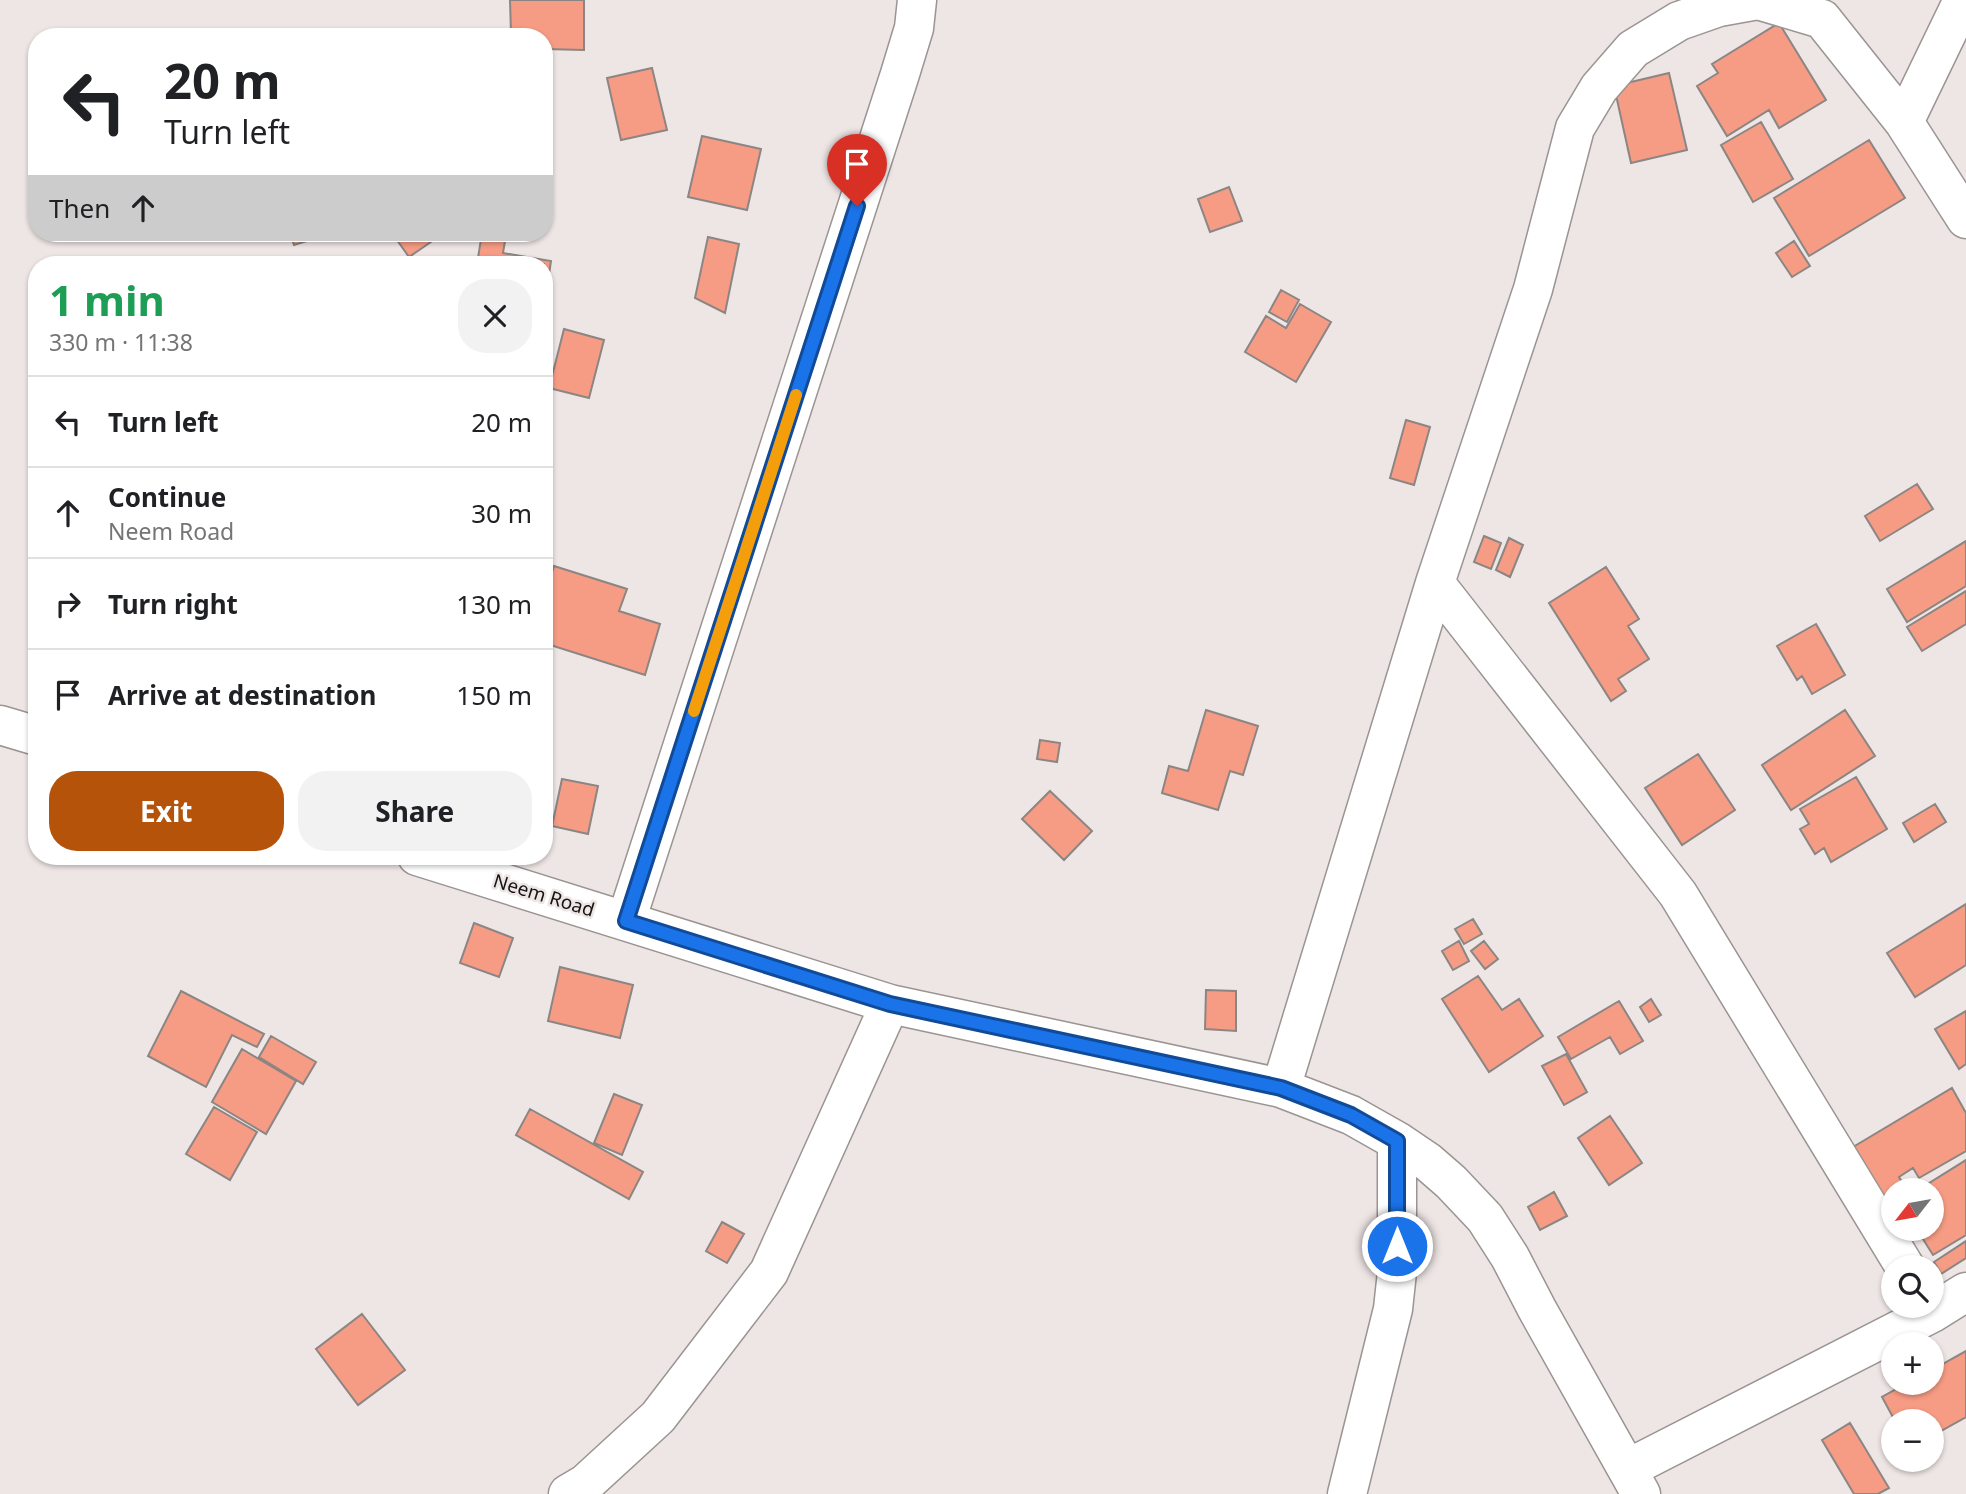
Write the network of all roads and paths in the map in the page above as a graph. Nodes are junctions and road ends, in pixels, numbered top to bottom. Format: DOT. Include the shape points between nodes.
graph roads {
  1 [pos="917,0"];
  2 [pos="1963,0"];
  3 [pos="1718,4"];
  4 [pos="1904,122"];
  5 [pos="1966,219"];
  6 [pos="1435,583"];
  7 [pos="0,725"];
  8 [pos="28,734"];
  9 [pos="446,865"];
  10 [pos="626,921"];
  11 [pos="890,1004"];
  12 [pos="1281,1088"];
  13 [pos="1397,1141"];
  14 [pos="1898,1255"];
  15 [pos="1966,1292"];
  16 [pos="1944,1302"];
  17 [pos="1915,1318"];
  18 [pos="1634,1482"];
  19 [pos="569,1494"];
  20 [pos="1347,1494"];
  1 -- 10 [label="street" via="914,28 896,87"];
  2 -- 4 [label="street"];
  3 -- 4 [label="street" via="1758,0 1822,19"];
  3 -- 6 [label="street" via="1633,49 1600,88 1575,128 1533,289"];
  4 -- 5 [label="street"];
  6 -- 12 [label="street"];
  6 -- 14 [label="street" via="1678,894"];
  7 -- 8 [label="street"];
  9 -- 10 [label="street, Neem Road"];
  10 -- 11 [label="street, Neem Road"];
  11 -- 12 [label="street, Neem Road"];
  11 -- 19 [label="street" via="769,1272 658,1417"];
  12 -- 13 [label="street, Neem Road" via="1351,1115"];
  13 -- 18 [label="street, Neem Road" via="1451,1182 1485,1218"];
  13 -- 20 [label="street" via="1393,1309"];
  15 -- 16 [label="street"];
  17 -- 18 [label="street"];
}
